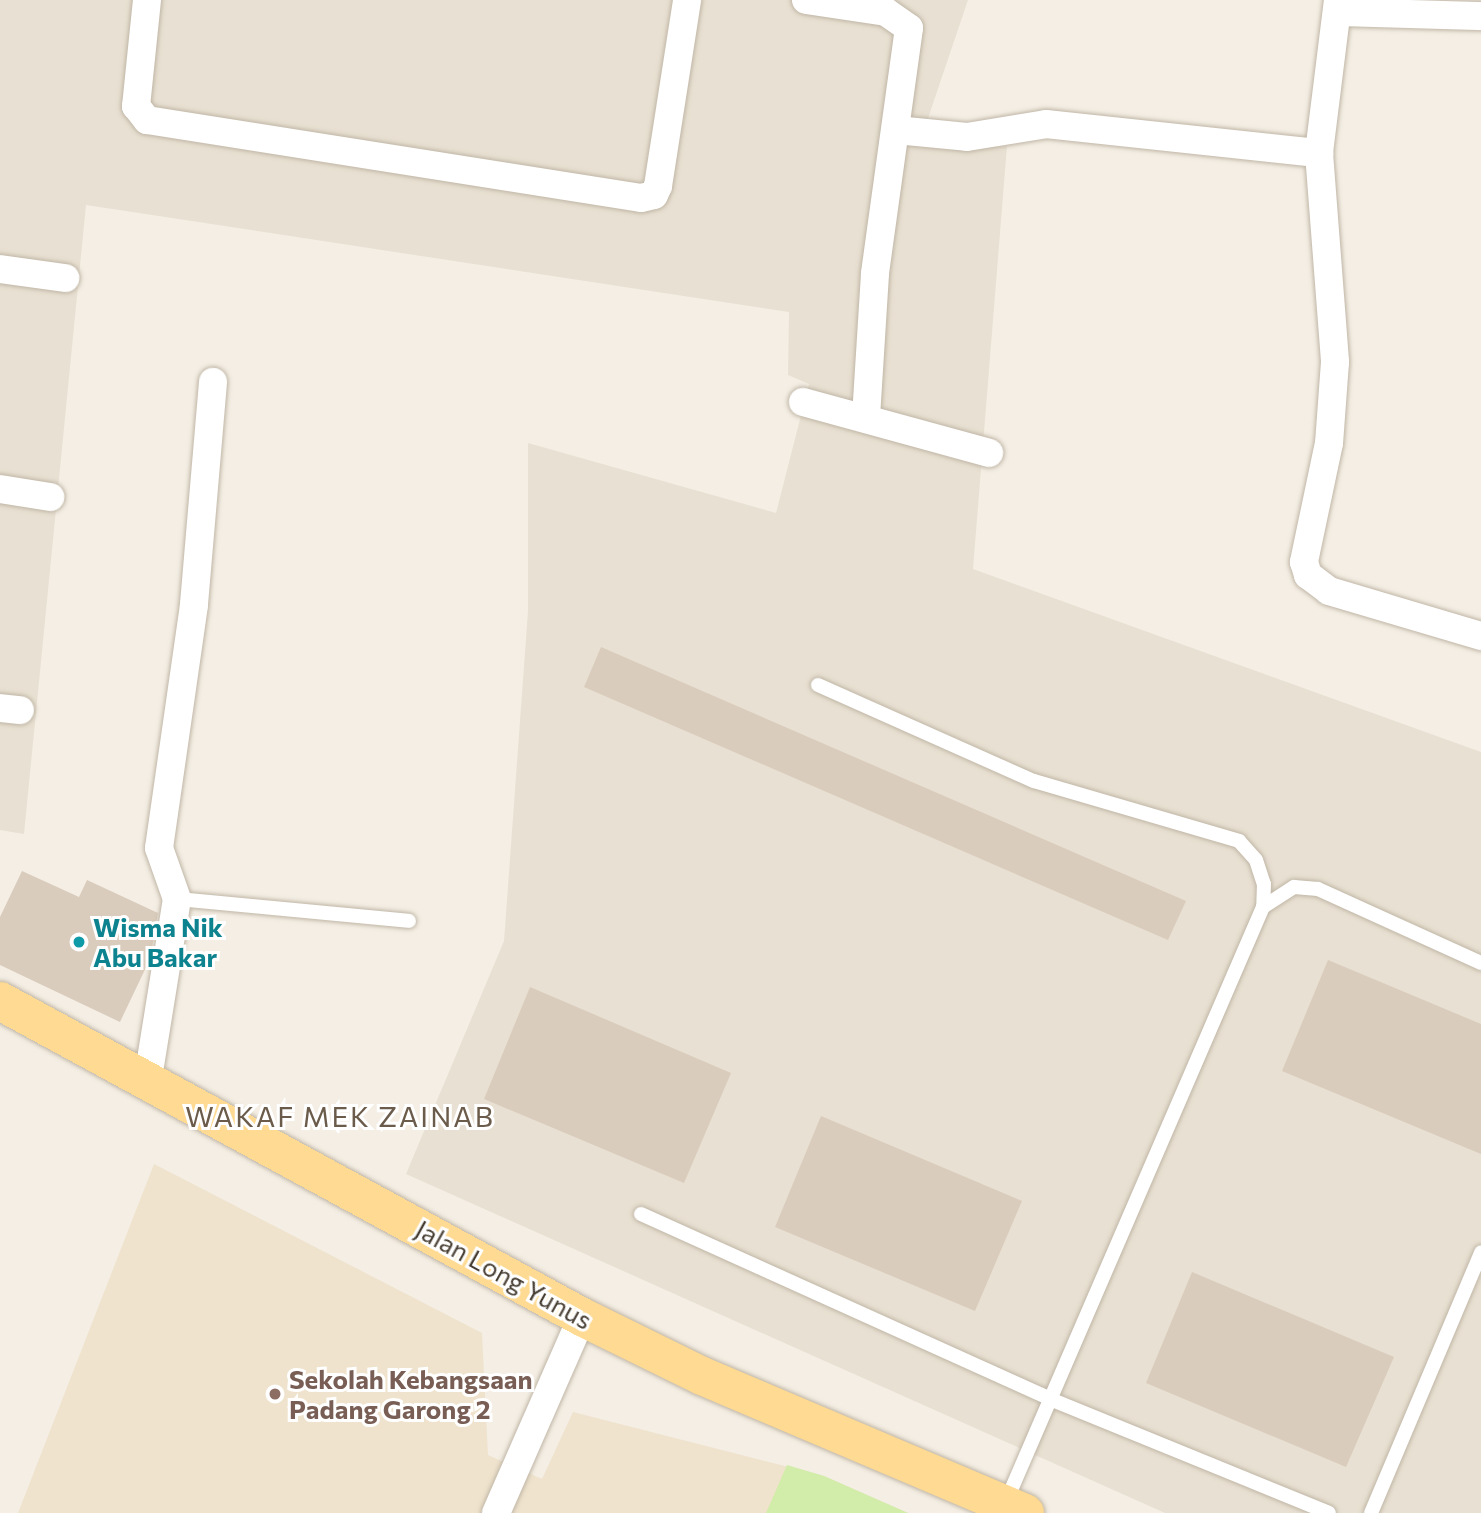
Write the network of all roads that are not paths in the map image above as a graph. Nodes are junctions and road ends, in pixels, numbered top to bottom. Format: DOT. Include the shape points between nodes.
graph roads {
  1 [pos="147,0"];
  2 [pos="687,0"];
  3 [pos="806,0"];
  4 [pos="839,3"];
  5 [pos="1337,6"];
  6 [pos="1481,16"];
  7 [pos="896,130"];
  8 [pos="1319,153"];
  9 [pos="0,268"];
  10 [pos="65,278"];
  11 [pos="213,382"];
  12 [pos="803,402"];
  13 [pos="866,419"];
  14 [pos="989,453"];
  15 [pos="0,489"];
  16 [pos="50,497"];
  17 [pos="1481,636"];
  18 [pos="818,685"];
  19 [pos="177,899"];
  20 [pos="1263,907"];
  21 [pos="409,921"];
  22 [pos="1481,963"];
  23 [pos="0,1001"];
  24 [pos="148,1078"];
  25 [pos="641,1214"];
  26 [pos="1481,1252"];
  27 [pos="582,1317"];
  28 [pos="1050,1399"];
  29 [pos="1015,1509"];
  30 [pos="496,1513"];
  31 [pos="1329,1513"];
  32 [pos="1371,1513"];
  1 -- 2 [label="street" via="136,106 147,120 640,198 653,195 658,186"];
  3 -- 4 [label="street"];
  4 -- 7 [label="street" via="897,15 909,28"];
  5 -- 6 [label="street"];
  5 -- 8 [label="street"];
  7 -- 8 [label="street" via="968,137 1046,124"];
  7 -- 13 [label="street" via="876,274"];
  8 -- 17 [label="street" via="1335,362 1329,443 1305,551 1308,575 1329,592"];
  9 -- 10 [label="street"];
  11 -- 19 [label="street" via="194,604 159,848"];
  12 -- 13 [label="street"];
  13 -- 14 [label="street"];
  15 -- 16 [label="street"];
  18 -- 20 [label="lane" via="1034,781 1239,841 1256,860 1264,884"];
  19 -- 21 [label="lane"];
  19 -- 24 [label="street"];
  20 -- 22 [label="lane" via="1294,887 1318,890"];
  20 -- 28 [label="lane"];
  23 -- 24 [label="main road, Jalan Long Yunus"];
  24 -- 27 [label="main road, Jalan Long Yunus"];
  25 -- 28 [label="lane"];
  26 -- 32 [label="lane"];
  27 -- 29 [label="main road, Jalan Long Yunus" via="702,1376"];
  27 -- 30 [label="street"];
  28 -- 29 [label="lane"];
  28 -- 31 [label="lane"];
}
